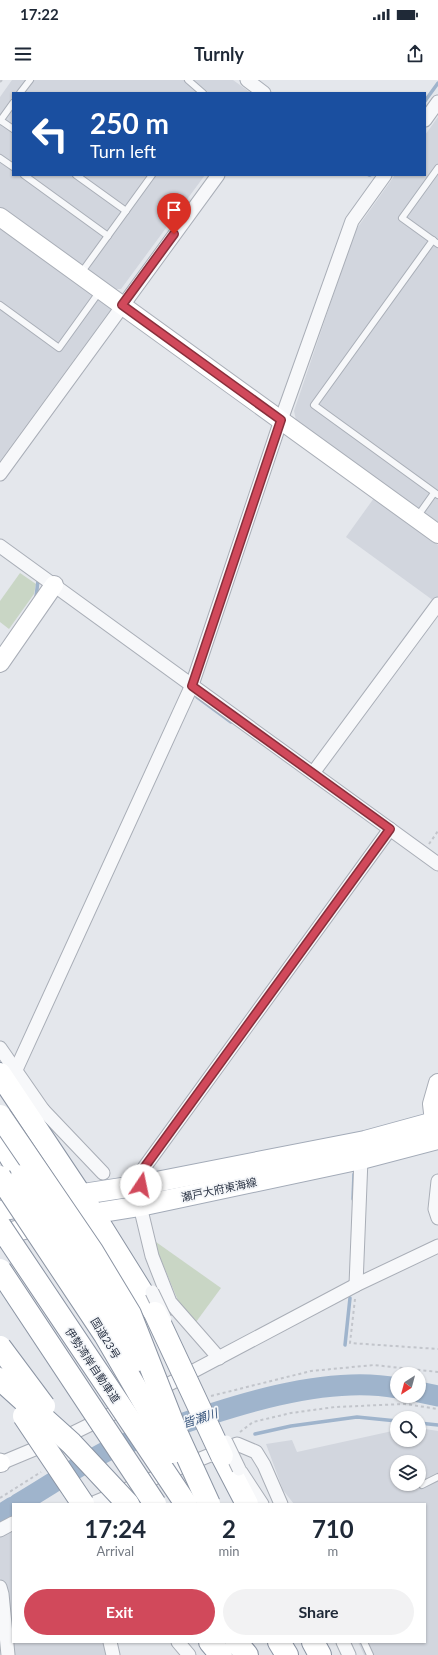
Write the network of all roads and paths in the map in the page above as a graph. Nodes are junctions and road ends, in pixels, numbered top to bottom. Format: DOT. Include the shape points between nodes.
graph roads {
  1 [pos="30,80"];
  2 [pos="188,80"];
  3 [pos="247,80"];
  4 [pos="21,92"];
  5 [pos="202,92"];
  6 [pos="263,92"];
  7 [pos="438,102"];
  8 [pos="12,104"];
  9 [pos="426,119"];
  10 [pos="0,120"];
  11 [pos="12,128"];
  12 [pos="0,158"];
  13 [pos="12,166"];
  14 [pos="438,168"];
  15 [pos="25,176"];
  16 [pos="77,176"];
  17 [pos="151,176"];
  18 [pos="217,176"];
  19 [pos="382,176"];
  20 [pos="126,212"];
  21 [pos="0,217"];
  22 [pos="108,236"];
  23 [pos="435,242"];
  24 [pos="80,274"];
  25 [pos="101,290"];
  26 [pos="0,305"];
  27 [pos="122,305"];
  28 [pos="281,420"];
  29 [pos="0,474"];
  30 [pos="436,494"];
  31 [pos="416,518"];
  32 [pos="438,534"];
  33 [pos="0,546"];
  34 [pos="54,585"];
  35 [pos="438,604"];
  36 [pos="0,663"];
  37 [pos="192,686"];
  38 [pos="313,773"];
  39 [pos="390,829"];
  40 [pos="438,864"];
  41 [pos="0,1048"];
  42 [pos="8,1073"];
  43 [pos="438,1083"];
  44 [pos="0,1116"];
  45 [pos="40,1119"];
  46 [pos="437,1128"];
  47 [pos="0,1140"];
  48 [pos="361,1159"];
  49 [pos="103,1173"];
  50 [pos="0,1177"];
  51 [pos="438,1181"];
  52 [pos="141,1185"];
  53 [pos="80,1193"];
  54 [pos="140,1206"];
  55 [pos="0,1211"];
  56 [pos="92,1212"];
  57 [pos="438,1218"];
  58 [pos="0,1226"];
  59 [pos="0,1235"];
  60 [pos="438,1246"];
  61 [pos="152,1256"];
  62 [pos="0,1270"];
  63 [pos="356,1286"];
  64 [pos="0,1296"];
  65 [pos="154,1303"];
  66 [pos="0,1347"];
  67 [pos="438,1350"];
  68 [pos="219,1358"];
  69 [pos="0,1374"];
  70 [pos="0,1380"];
  71 [pos="438,1409"];
  72 [pos="168,1443"];
  73 [pos="229,1450"];
  74 [pos="0,1462"];
  75 [pos="112,1462"];
  76 [pos="438,1477"];
  77 [pos="426,1483"];
  78 [pos="140,1502"];
  79 [pos="82,1503"];
  80 [pos="94,1503"];
  81 [pos="185,1503"];
  82 [pos="203,1503"];
  83 [pos="209,1503"];
  84 [pos="246,1503"];
  85 [pos="261,1503"];
  86 [pos="281,1503"];
  87 [pos="12,1524"];
  88 [pos="0,1530"];
  89 [pos="0,1587"];
  90 [pos="110,1643"];
  91 [pos="179,1643"];
  92 [pos="211,1643"];
  93 [pos="239,1643"];
  94 [pos="247,1643"];
  95 [pos="280,1643"];
  96 [pos="286,1643"];
  97 [pos="314,1643"];
  98 [pos="343,1643"];
  99 [pos="364,1643"];
  100 [pos="8,1655"];
  101 [pos="113,1655"];
  102 [pos="189,1655"];
  103 [pos="221,1655"];
  104 [pos="247,1655"];
  105 [pos="254,1655"];
  106 [pos="287,1655"];
  107 [pos="293,1655"];
  108 [pos="320,1655"];
  109 [pos="349,1655"];
  110 [pos="370,1655"];
  1 -- 4 [label="lane"];
  2 -- 5 [label="lane"];
  3 -- 6 [label="street"];
  7 -- 9 [label="street"];
  8 -- 10 [label="lane"];
  10 -- 11 [label="lane"];
  12 -- 13 [label="lane"];
  14 -- 23 [label="lane" via="402,218"];
  15 -- 22 [label="lane"];
  16 -- 20 [label="lane"];
  17 -- 20 [label="lane"];
  18 -- 27 [label="street"];
  19 -- 28 [label="street" via="352,221"];
  20 -- 22 [label="lane"];
  21 -- 24 [label="street"];
  22 -- 24 [label="lane"];
  23 -- 30 [label="lane" via="314,405"];
  24 -- 25 [label="street"];
  25 -- 26 [label="lane" via="59,348"];
  25 -- 27 [label="street"];
  27 -- 28 [label="street"];
  27 -- 29 [label="street"];
  28 -- 31 [label="street"];
  28 -- 37 [label="street"];
  30 -- 31 [label="lane"];
  31 -- 32 [label="street"];
  33 -- 34 [label="street"];
  34 -- 36 [label="street"];
  34 -- 37 [label="street"];
  35 -- 38 [label="street"];
  37 -- 38 [label="street"];
  37 -- 42 [label="street"];
  38 -- 39 [label="street"];
  39 -- 40 [label="street"];
  39 -- 52 [label="street" via="141,1172"];
  41 -- 42 [label="street"];
  42 -- 45 [label="highway"];
  43 -- 46 [label="street" via="432,1104"];
  44 -- 83 [label="highway, bridge" via="92,1251 130,1314 192,1469"];
  45 -- 49 [label="street"];
  45 -- 53 [label="highway"];
  46 -- 48 [label="main road, 瀬戸大府東海線"];
  46 -- 52 [label="main road, 瀬戸大府東海線"];
  47 -- 72 [label="highway, bridge" via="78,1260 144,1370"];
  48 -- 54 [label="main road, 瀬戸大府東海線"];
  48 -- 63 [label="street"];
  50 -- 72 [label="highway, 国道23号, bridge" via="104,1335"];
  51 -- 57 [label="street" via="435,1209"];
  52 -- 53 [label="main road, 瀬戸大府東海線"];
  53 -- 55 [label="main road, 瀬戸大府東海線"];
  53 -- 56 [label="highway"];
  54 -- 56 [label="main road, 瀬戸大府東海線"];
  54 -- 61 [label="street"];
  56 -- 59 [label="main road, 瀬戸大府東海線"];
  56 -- 65 [label="highway"];
  58 -- 81 [label="highway, 伊勢湾岸自動車道, bridge"];
  60 -- 63 [label="street"];
  61 -- 65 [label="street" via="149,1262 156,1286"];
  61 -- 68 [label="street" via="170,1302"];
  62 -- 78 [label="highway, bridge"];
  63 -- 67 [label="path" via="350,1343"];
  63 -- 68 [label="street"];
  64 -- 75 [label="highway"];
  65 -- 73 [label="highway, bridge"];
  65 -- 85 [label="street, bridge" via="239,1469"];
  66 -- 75 [label="highway, bridge" via="48,1412"];
  68 -- 74 [label="street" via="73,1433"];
  69 -- 79 [label="highway, bridge" via="24,1416"];
  70 -- 78 [label="highway, bridge"];
  71 -- 73 [label="path" via="405,1404 335,1407 292,1413 254,1422 235,1436"];
  72 -- 82 [label="highway, 国道23号, bridge"];
  73 -- 80 [label="street"];
  73 -- 84 [label="highway"];
  73 -- 86 [label="street" via="256,1452"];
  75 -- 78 [label="highway"];
  76 -- 77 [label="lane"];
  87 -- 88 [label="street"];
  89 -- 100 [label="street"];
  90 -- 101 [label="street"];
  91 -- 102 [label="street"];
  92 -- 103 [label="highway"];
  93 -- 104 [label="highway"];
  94 -- 105 [label="highway"];
  95 -- 106 [label="highway"];
  96 -- 107 [label="highway"];
  97 -- 108 [label="highway"];
  98 -- 109 [label="street"];
  99 -- 110 [label="lane"];
}
